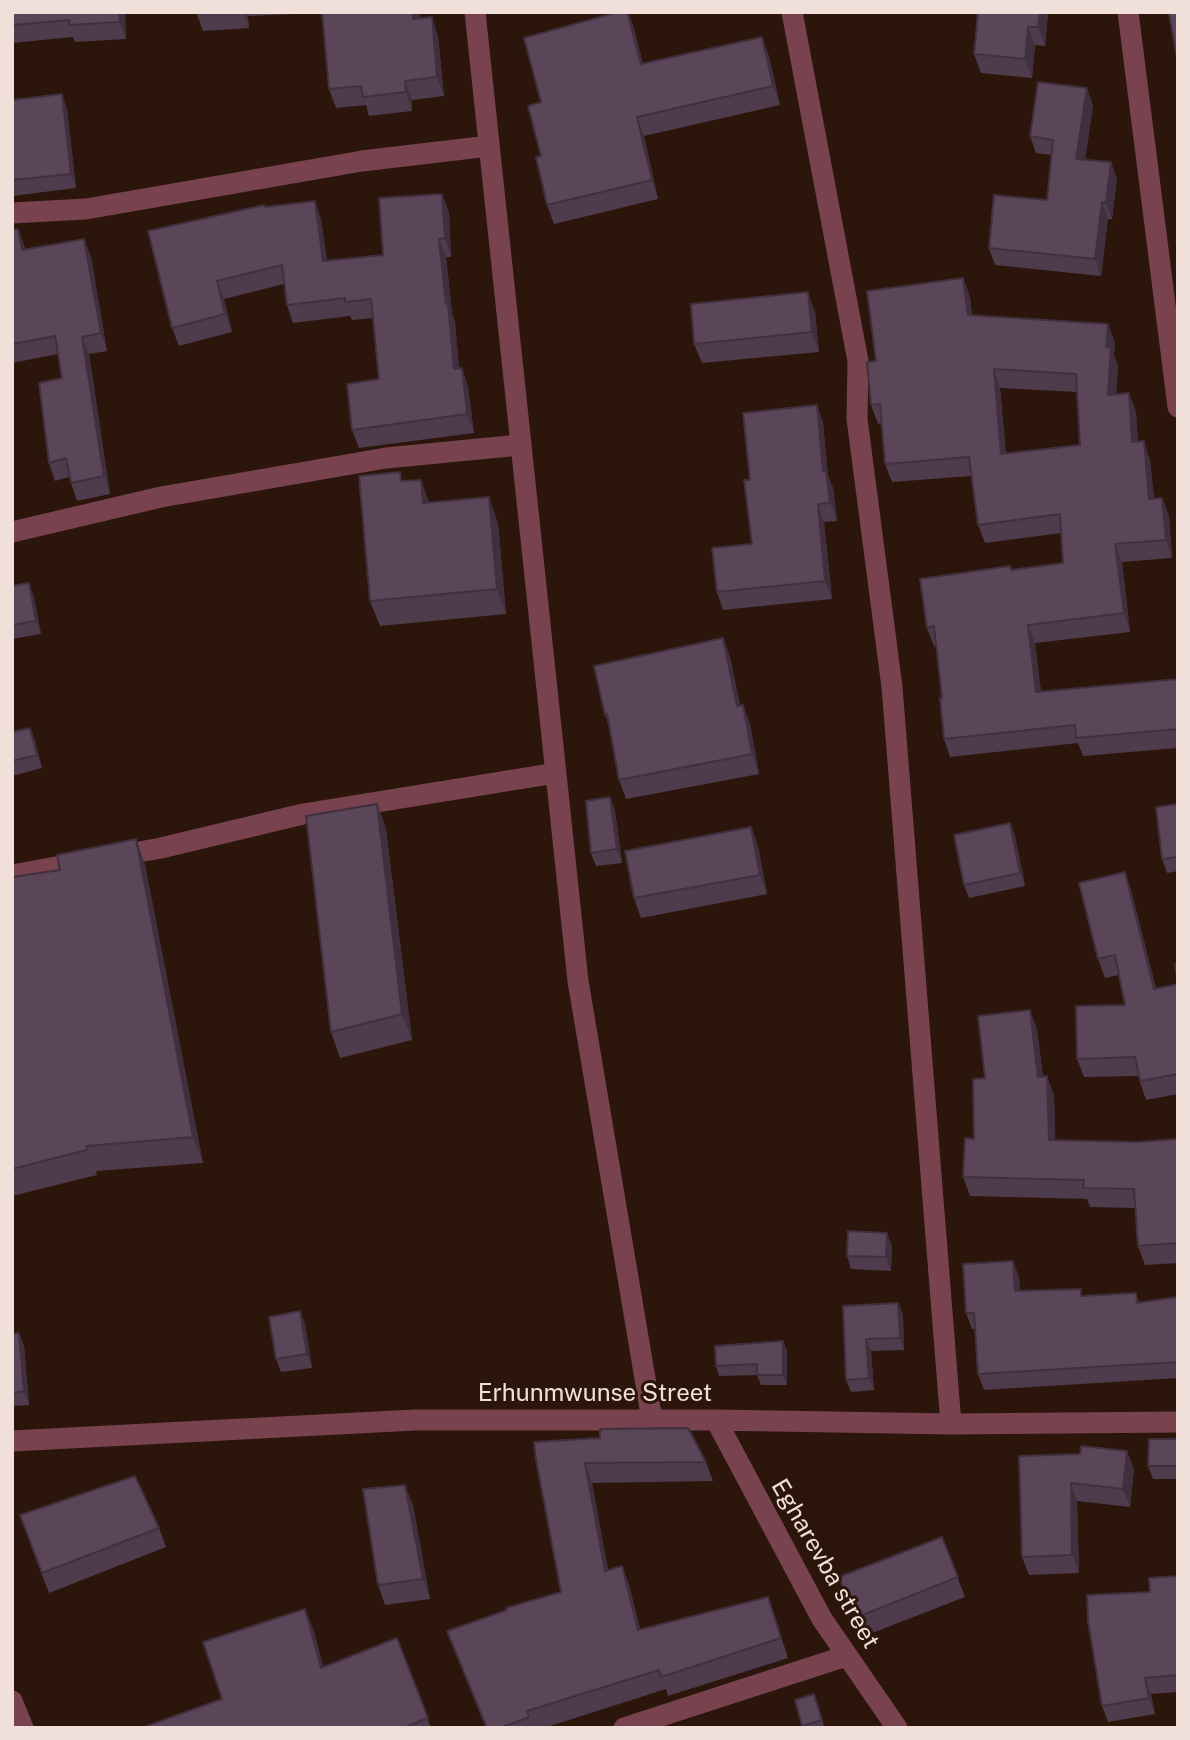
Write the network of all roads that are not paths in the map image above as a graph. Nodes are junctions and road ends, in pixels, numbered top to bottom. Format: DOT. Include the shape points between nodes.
graph roads {
  1 [pos="475,12"];
  2 [pos="792,12"];
  3 [pos="1128,12"];
  4 [pos="489,146"];
  5 [pos="12,213"];
  6 [pos="1178,407"];
  7 [pos="520,445"];
  8 [pos="12,532"];
  9 [pos="556,773"];
  10 [pos="12,875"];
  11 [pos="652,1420"];
  12 [pos="716,1420"];
  13 [pos="1178,1422"];
  14 [pos="951,1424"];
  15 [pos="12,1441"];
  16 [pos="846,1656"];
  17 [pos="12,1701"];
  18 [pos="23,1728"];
  19 [pos="624,1728"];
  20 [pos="897,1728"];
  1 -- 4 [label="street"];
  2 -- 14 [label="street" via="858,361 857,419 892,687"];
  3 -- 6 [label="street"];
  4 -- 5 [label="street" via="362,161 86,209"];
  4 -- 7 [label="street"];
  7 -- 8 [label="street" via="386,457 161,497"];
  7 -- 9 [label="street"];
  9 -- 10 [label="street" via="303,814 161,848"];
  9 -- 11 [label="street" via="578,981"];
  11 -- 12 [label="street, Erhunmwunse Street"];
  11 -- 15 [label="street, Erhunmwunse Street" via="415,1420"];
  12 -- 14 [label="street, Erhunmwunse Street"];
  12 -- 16 [label="street, Egharevba street"];
  13 -- 14 [label="street, Erhunmwunse Street"];
  16 -- 19 [label="street"];
  16 -- 20 [label="street, Egharevba street"];
  17 -- 18 [label="street"];
}
